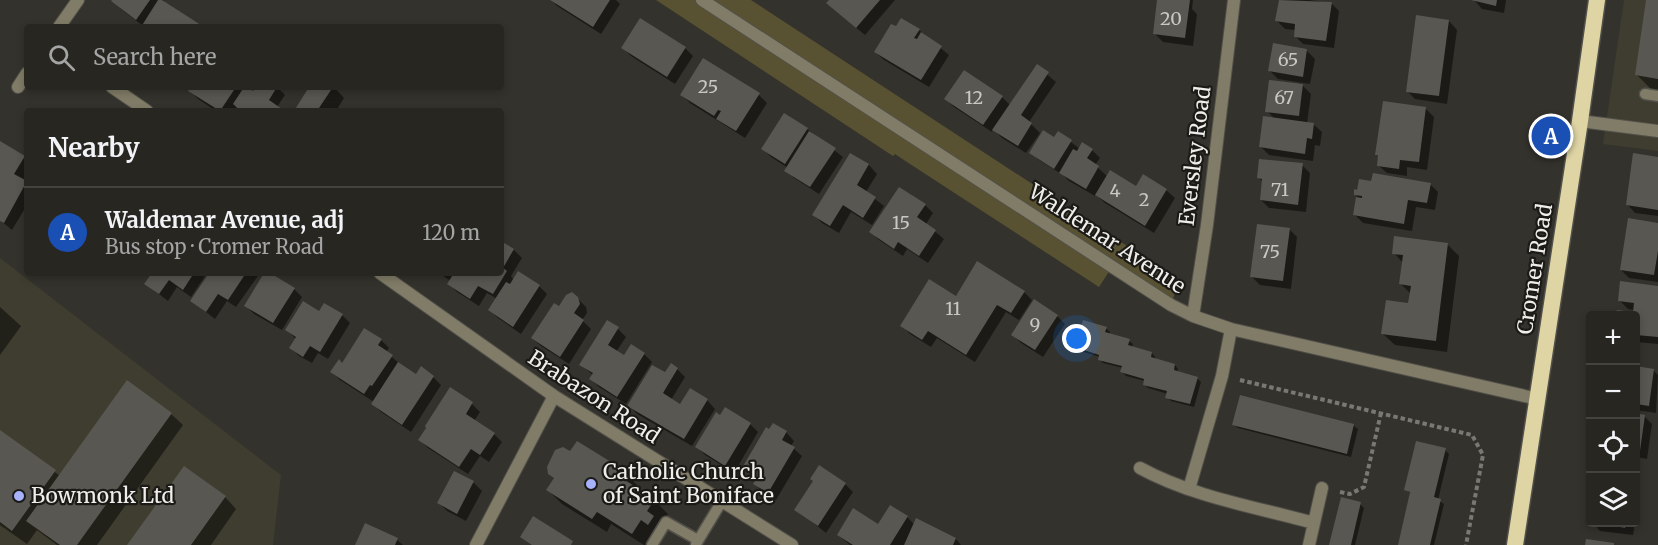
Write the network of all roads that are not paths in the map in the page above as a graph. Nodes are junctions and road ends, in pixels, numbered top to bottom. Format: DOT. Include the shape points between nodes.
graph roads {
  1 [pos="78,0"];
  2 [pos="702,0"];
  3 [pos="1234,0"];
  4 [pos="1597,0"];
  5 [pos="61,24"];
  6 [pos="24,78"];
  7 [pos="18,87"];
  8 [pos="116,90"];
  9 [pos="1645,94"];
  10 [pos="1658,96"];
  11 [pos="143,108"];
  12 [pos="1580,122"];
  13 [pos="1658,131"];
  14 [pos="384,276"];
  15 [pos="1193,316"];
  16 [pos="1231,329"];
  17 [pos="554,396"];
  18 [pos="1539,399"];
  19 [pos="1140,468"];
  20 [pos="1322,488"];
  21 [pos="1189,489"];
  22 [pos="722,501"];
  23 [pos="1314,523"];
  24 [pos="697,543"];
  25 [pos="476,545"];
  26 [pos="652,545"];
  27 [pos="792,545"];
  28 [pos="1309,545"];
  29 [pos="1515,545"];
  1 -- 5 [label="street"];
  2 -- 15 [label="street, Waldemar Avenue"];
  3 -- 15 [label="street, Eversley Road"];
  4 -- 12 [label="highway, Cromer Road"];
  6 -- 7 [label="street"];
  8 -- 11 [label="street"];
  9 -- 10 [label="lane"];
  12 -- 13 [label="street"];
  12 -- 18 [label="highway, Cromer Road"];
  14 -- 17 [label="street, Brabazon Road"];
  15 -- 16 [label="street, Waldemar Avenue"];
  16 -- 18 [label="street, Waldemar Avenue"];
  16 -- 21 [label="street" via="1222,376"];
  17 -- 22 [label="street, Brabazon Road"];
  17 -- 25 [label="street"];
  18 -- 29 [label="highway, Cromer Road"];
  19 -- 21 [label="street"];
  20 -- 23 [label="street"];
  21 -- 23 [label="street"];
  22 -- 24 [label="lane"];
  22 -- 27 [label="street, Brabazon Road"];
  23 -- 28 [label="street"];
  24 -- 26 [label="lane" via="666,522"];
}
